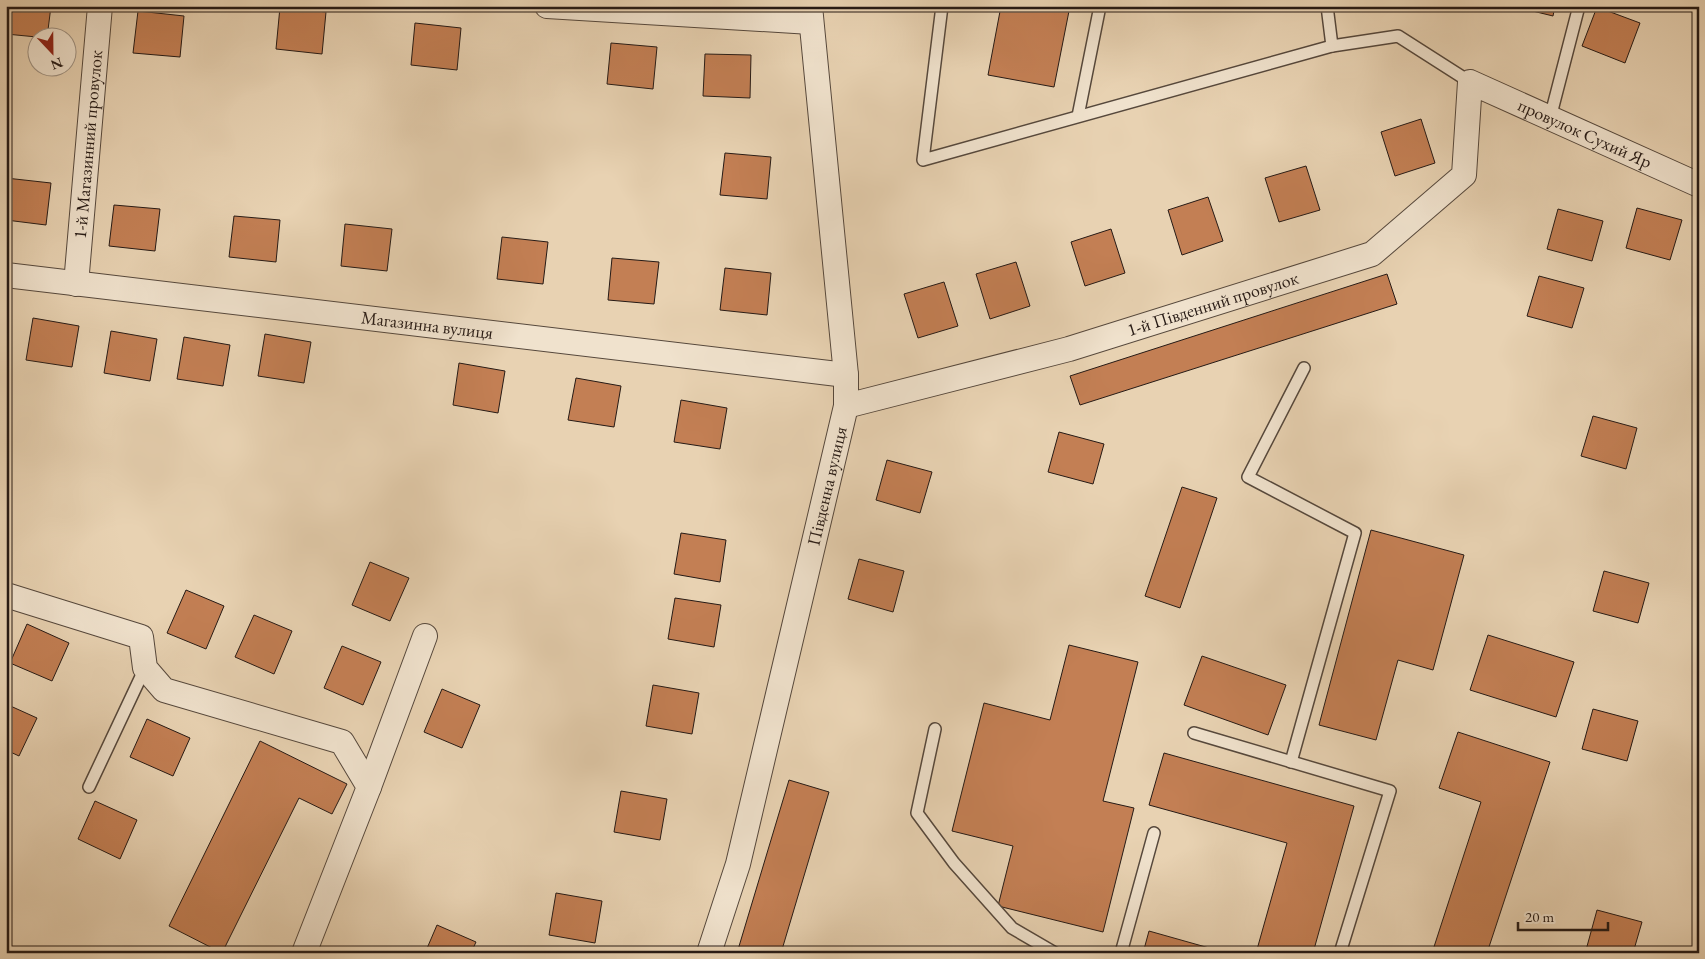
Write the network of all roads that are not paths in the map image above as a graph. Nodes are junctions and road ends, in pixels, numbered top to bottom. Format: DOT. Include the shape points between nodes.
graph roads {
  1 [pos="100,6"];
  2 [pos="547,6"];
  3 [pos="942,6"];
  4 [pos="1100,6"];
  5 [pos="1327,6"];
  6 [pos="1579,6"];
  7 [pos="810,14"];
  8 [pos="1332,46"];
  9 [pos="1470,82"];
  10 [pos="1078,116"];
  11 [pos="1550,118"];
  12 [pos="1699,185"];
  13 [pos="6,275"];
  14 [pos="76,284"];
  15 [pos="1304,368"];
  16 [pos="846,375"];
  17 [pos="846,406"];
  18 [pos="6,595"];
  19 [pos="426,636"];
  20 [pos="145,668"];
  21 [pos="935,729"];
  22 [pos="1194,732"];
  23 [pos="1291,762"];
  24 [pos="89,787"];
  25 [pos="369,788"];
  26 [pos="1154,833"];
  27 [pos="304,953"];
  28 [pos="709,953"];
  29 [pos="1055,953"];
  30 [pos="1120,953"];
  31 [pos="1340,953"];
  1 -- 14 [label="street, 1-й Магазинний провулок"];
  2 -- 7 [label="street"];
  3 -- 10 [label="lane" via="922,160"];
  4 -- 10 [label="lane"];
  5 -- 8 [label="lane"];
  6 -- 11 [label="lane"];
  7 -- 16 [label="street, Південна вулиця"];
  8 -- 9 [label="lane" via="1398,36"];
  8 -- 10 [label="lane"];
  9 -- 11 [label="street, провулок Сухий Яр"];
  9 -- 17 [label="street, 1-й Південний провулок" via="1464,175 1372,254 1069,349"];
  11 -- 12 [label="street, провулок Сухий Яр"];
  13 -- 14 [label="street, Магазинна вулиця"];
  14 -- 16 [label="street, Магазинна вулиця"];
  15 -- 23 [label="lane" via="1248,477 1355,533"];
  16 -- 17 [label="street, Південна вулиця"];
  17 -- 28 [label="street, Південна вулиця" via="738,864"];
  18 -- 20 [label="street" via="141,637"];
  19 -- 25 [label="street"];
  20 -- 24 [label="lane"];
  20 -- 25 [label="street" via="164,690 342,742"];
  21 -- 29 [label="lane" via="917,812 954,864 1012,928"];
  22 -- 23 [label="lane"];
  23 -- 31 [label="lane" via="1390,791"];
  25 -- 27 [label="street"];
  26 -- 30 [label="lane"];
}
